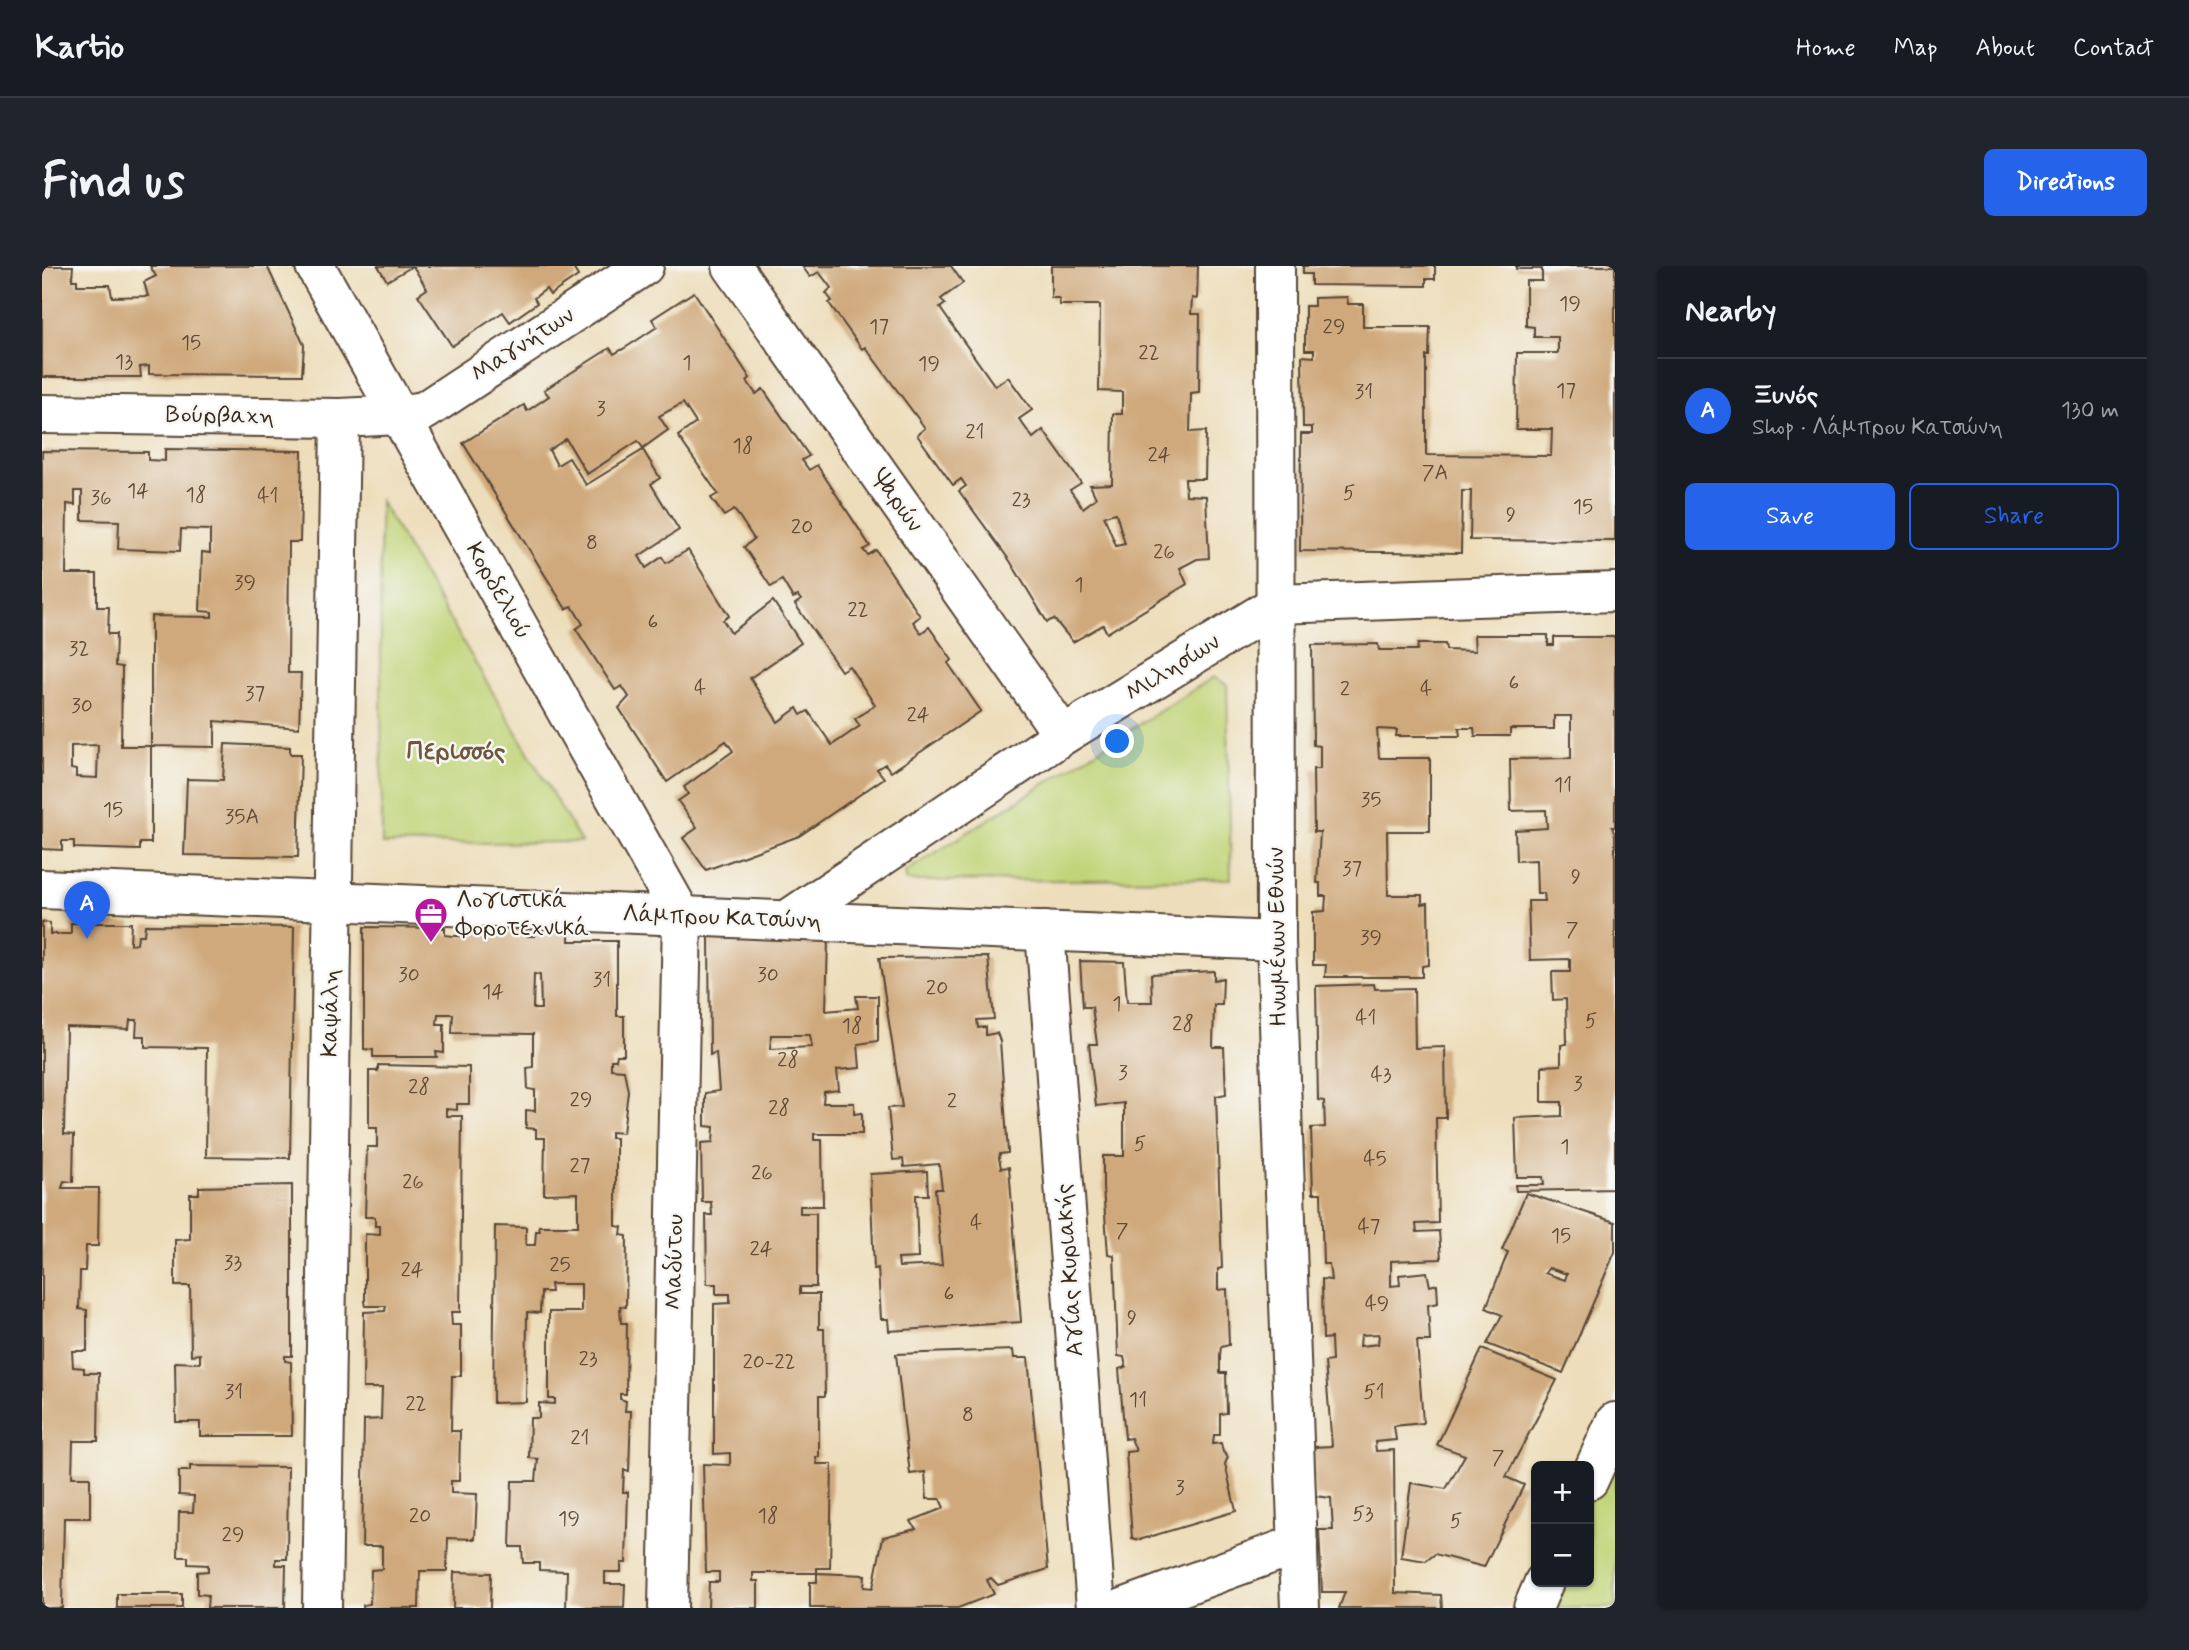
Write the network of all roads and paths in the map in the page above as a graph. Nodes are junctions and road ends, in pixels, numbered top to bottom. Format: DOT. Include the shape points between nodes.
graph roads {
  1 [pos="315,266"];
  2 [pos="644,266"];
  3 [pos="732,266"];
  4 [pos="1275,266"];
  5 [pos="42,414"];
  6 [pos="399,415"];
  7 [pos="340,418"];
  8 [pos="1615,592"];
  9 [pos="1277,604"];
  10 [pos="1063,735"];
  11 [pos="42,889"];
  12 [pos="333,902"];
  13 [pos="682,916"];
  14 [pos="787,920"];
  15 [pos="1045,931"];
  16 [pos="1276,941"];
  17 [pos="1615,1422"];
  18 [pos="1594,1469"];
  19 [pos="1298,1544"];
  20 [pos="1542,1587"];
  21 [pos="322,1608"];
  22 [pos="668,1608"];
  23 [pos="1096,1608"];
  24 [pos="1123,1608"];
  25 [pos="1300,1608"];
  26 [pos="1533,1608"];
  1 -- 6 [label="street, Κορδελιού"];
  2 -- 6 [label="street, Μαγνήτων" via="424,411"];
  3 -- 10 [label="street, Ψαρών"];
  4 -- 9 [label="street, Ηνωμένων Εθνών"];
  5 -- 7 [label="street, Βούρβαχη"];
  6 -- 7 [label="street, Βούρβαχη"];
  6 -- 13 [label="street, Κορδελιού"];
  7 -- 12 [label="street, Καψάλη"];
  8 -- 9 [label="street, Μιλησίων"];
  9 -- 10 [label="street, Μιλησίων"];
  9 -- 16 [label="street, Ηνωμένων Εθνών"];
  10 -- 14 [label="street, Μιλησίων"];
  11 -- 12 [label="street, Λάμπρου Κατσώνη"];
  12 -- 13 [label="street, Λάμπρου Κατσώνη"];
  12 -- 21 [label="street, Καψάλη"];
  13 -- 14 [label="street, Λάμπρου Κατσώνη"];
  13 -- 22 [label="street, Μαδύτου"];
  14 -- 15 [label="street, Λάμπρου Κατσώνη"];
  15 -- 16 [label="street, Λάμπρου Κατσώνη"];
  15 -- 23 [label="street, Αγίας Κυριακής"];
  16 -- 19 [label="street, Ηνωμένων Εθνών"];
  17 -- 18 [label="street"];
  19 -- 24 [label="street"];
  19 -- 25 [label="street, Ηνωμένων Εθνών"];
  20 -- 26 [label="street"];
}
